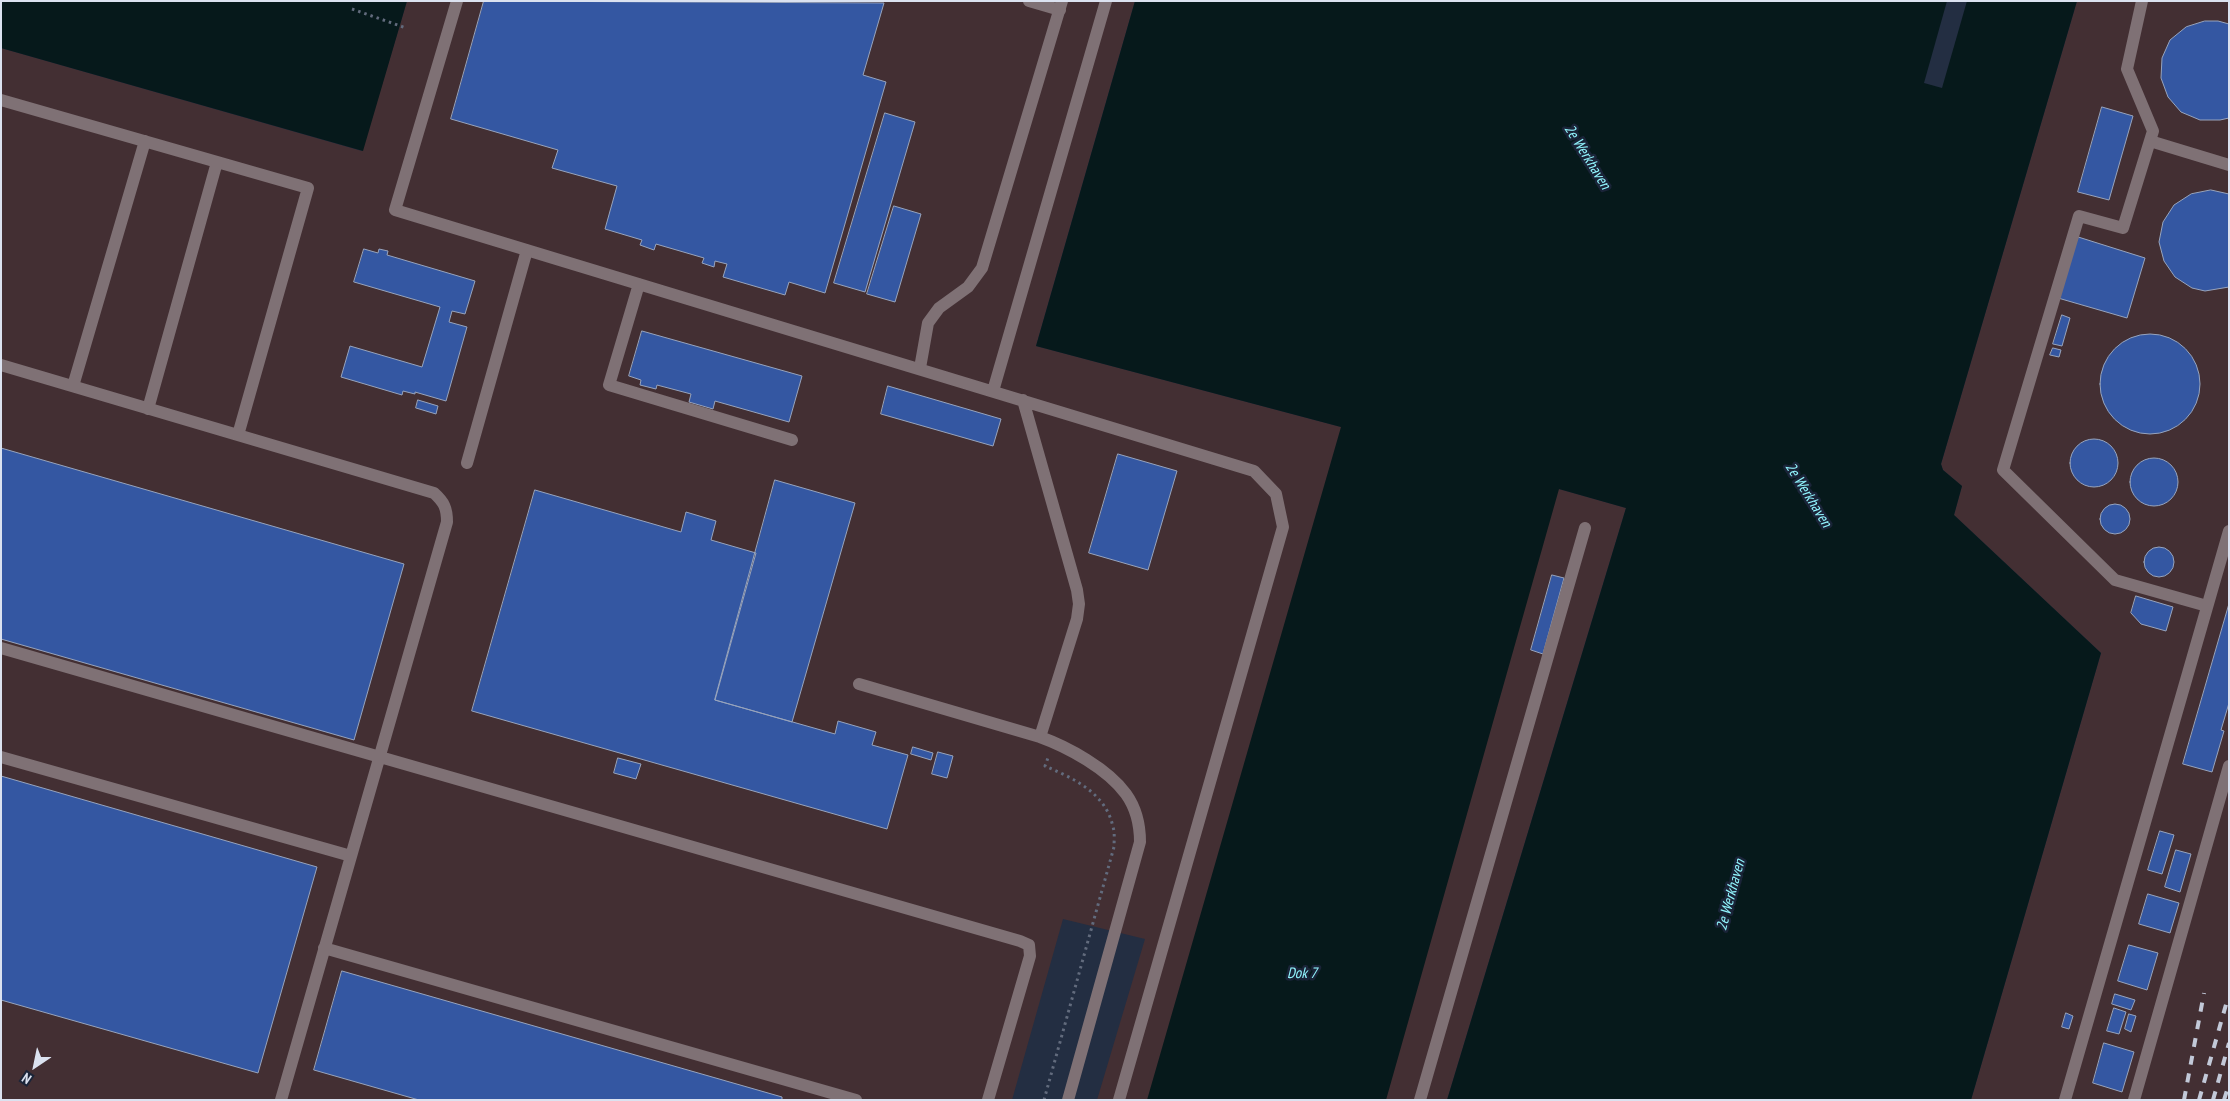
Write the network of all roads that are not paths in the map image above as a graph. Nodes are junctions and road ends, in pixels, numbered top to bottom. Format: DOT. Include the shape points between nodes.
graph roads {
  1 [pos="457,1"];
  2 [pos="1029,1"];
  3 [pos="1106,1"];
  4 [pos="2142,1"];
  5 [pos="1061,6"];
  6 [pos="1,100"];
  7 [pos="2150,141"];
  8 [pos="144,142"];
  9 [pos="217,162"];
  10 [pos="2229,165"];
  11 [pos="527,250"];
  12 [pos="639,284"];
  13 [pos="1,365"];
  14 [pos="920,368"];
  15 [pos="73,386"];
  16 [pos="993,391"];
  17 [pos="1023,400"];
  18 [pos="148,408"];
  19 [pos="238,435"];
  20 [pos="792,440"];
  21 [pos="467,463"];
  22 [pos="1584,528"];
  23 [pos="2229,531"];
  24 [pos="2206,606"];
  25 [pos="1,648"];
  26 [pos="859,684"];
  27 [pos="1040,737"];
  28 [pos="379,756"];
  29 [pos="1,757"];
  30 [pos="2229,766"];
  31 [pos="351,856"];
  32 [pos="324,948"];
  33 [pos="281,1100"];
  34 [pos="856,1100"];
  35 [pos="988,1100"];
  36 [pos="1068,1100"];
  37 [pos="1119,1100"];
  38 [pos="1420,1100"];
  39 [pos="2065,1100"];
  40 [pos="2134,1100"];
  1 -- 11 [label="lane" via="396,210"];
  2 -- 5 [label="lane"];
  3 -- 16 [label="lane"];
  4 -- 7 [label="lane" via="2127,69 2153,131"];
  5 -- 14 [label="lane" via="982,268 968,287 939,308 928,323"];
  6 -- 8 [label="lane"];
  7 -- 10 [label="lane"];
  7 -- 24 [label="lane" via="2123,228 2079,216 2003,470 2115,580"];
  8 -- 9 [label="lane"];
  8 -- 15 [label="lane"];
  9 -- 18 [label="lane"];
  9 -- 19 [label="lane" via="308,188"];
  11 -- 12 [label="lane"];
  11 -- 21 [label="lane"];
  12 -- 14 [label="lane"];
  12 -- 20 [label="lane" via="609,385"];
  13 -- 15 [label="lane"];
  14 -- 16 [label="lane"];
  15 -- 18 [label="lane"];
  16 -- 17 [label="lane"];
  17 -- 27 [label="lane" via="1079,604"];
  17 -- 37 [label="lane" via="1254,471 1276,494 1283,527"];
  18 -- 19 [label="lane"];
  19 -- 28 [label="lane" via="434,493 443,501 446,522"];
  22 -- 38 [label="lane"];
  23 -- 24 [label="lane"];
  24 -- 39 [label="lane"];
  25 -- 28 [label="lane"];
  26 -- 27 [label="lane"];
  27 -- 36 [label="lane" via="1076,753 1112,780 1126,794 1140,827 1140,842"];
  28 -- 31 [label="lane"];
  28 -- 35 [label="lane" via="1029,945 1030,956"];
  29 -- 31 [label="lane"];
  30 -- 40 [label="lane"];
  31 -- 32 [label="lane"];
  32 -- 33 [label="lane"];
  32 -- 34 [label="lane"];
}
